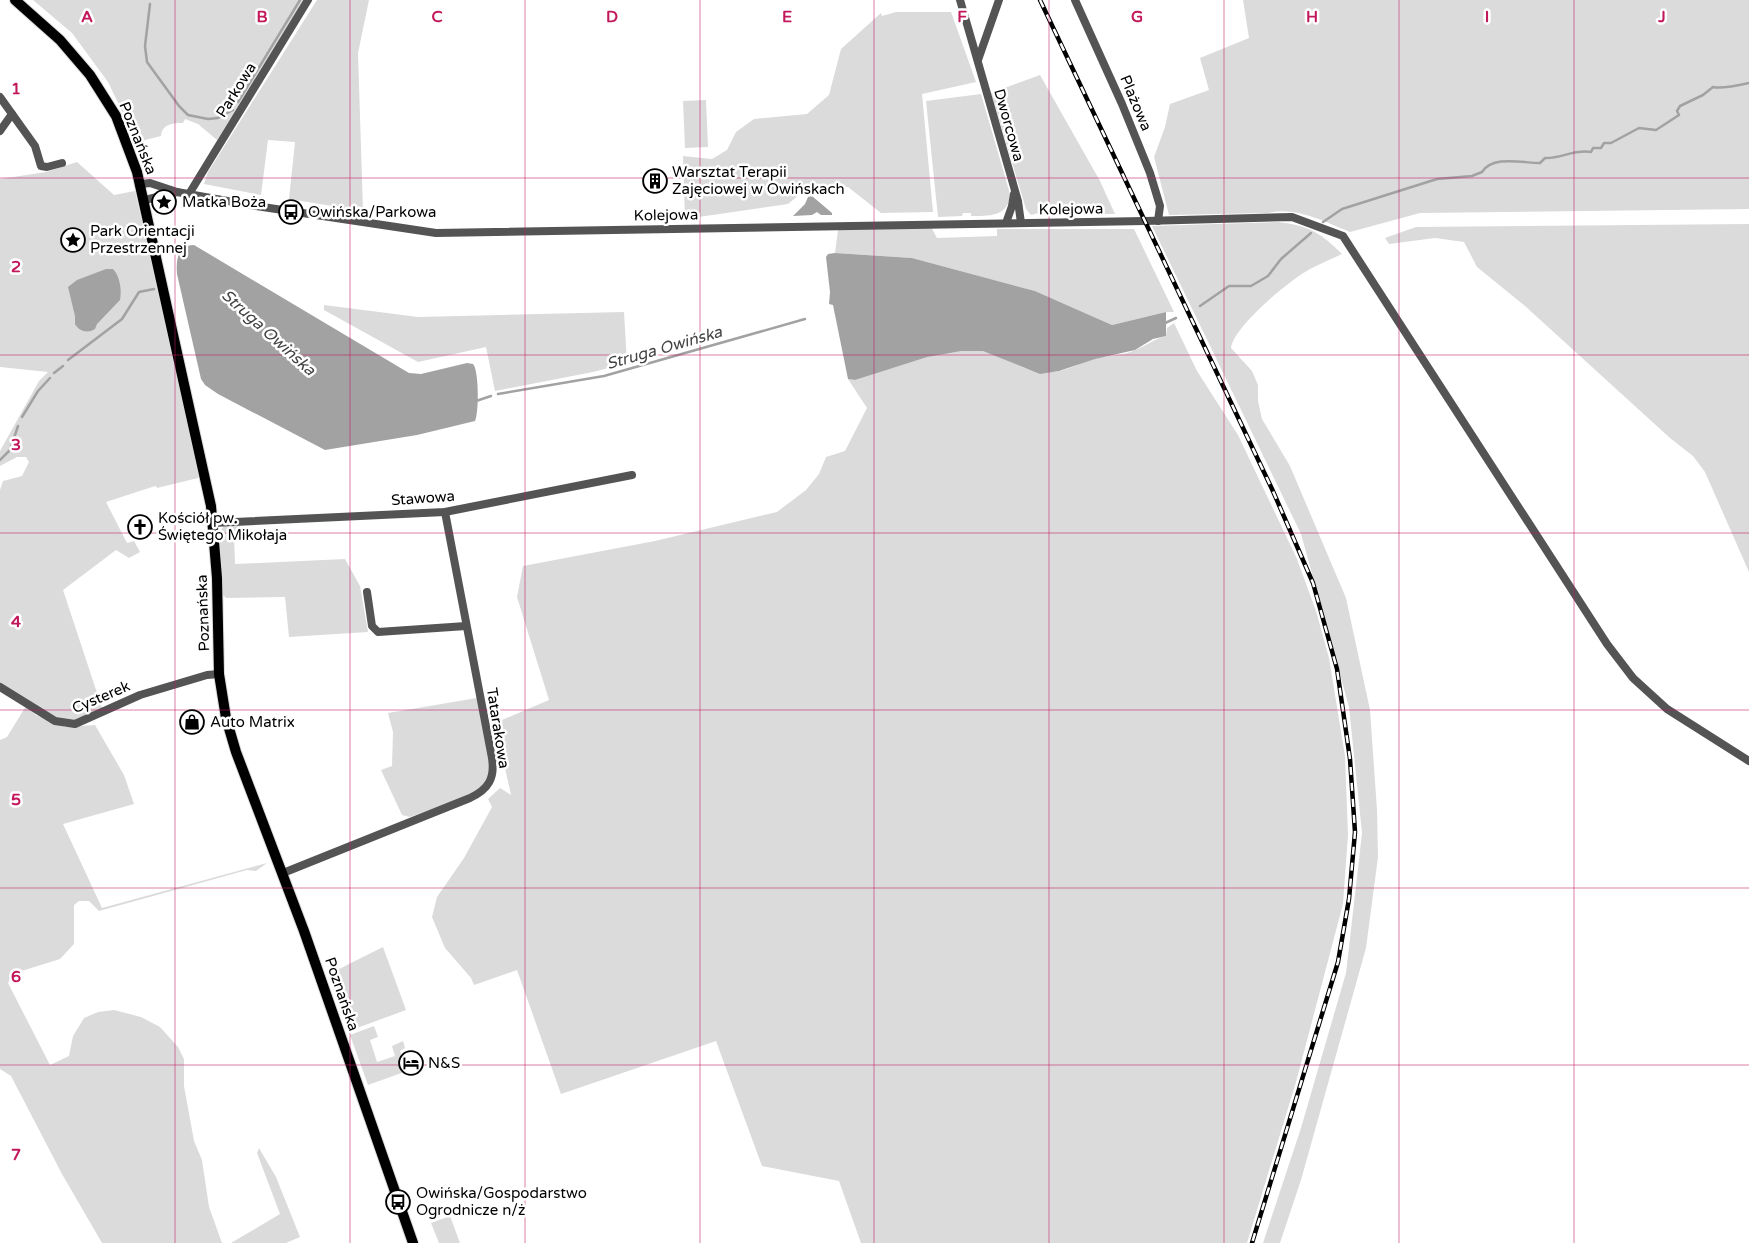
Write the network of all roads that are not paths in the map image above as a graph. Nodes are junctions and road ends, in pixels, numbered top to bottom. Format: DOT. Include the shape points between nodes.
graph roads {
  1 [pos="15,0"];
  2 [pos="308,0"];
  3 [pos="960,0"];
  4 [pos="999,0"];
  5 [pos="1075,0"];
  6 [pos="971,37"];
  7 [pos="984,39"];
  8 [pos="978,65"];
  9 [pos="0,97"];
  10 [pos="12,114"];
  11 [pos="0,131"];
  12 [pos="62,163"];
  13 [pos="141,184"];
  14 [pos="177,192"];
  15 [pos="1014,192"];
  16 [pos="189,194"];
  17 [pos="145,200"];
  18 [pos="1158,221"];
  19 [pos="1006,223"];
  20 [pos="1021,223"];
  21 [pos="632,475"];
  22 [pos="445,512"];
  23 [pos="213,523"];
  24 [pos="368,592"];
  25 [pos="466,626"];
  26 [pos="219,674"];
  27 [pos="0,687"];
  28 [pos="1749,761"];
  29 [pos="283,873"];
  30 [pos="413,1243"];
  1 -- 13 [label="main road, Poznańska" via="60,40 95,81 122,130"];
  2 -- 16 [label="street, Parkowa"];
  3 -- 6 [label="street, Dworcowa"];
  4 -- 7 [label="street, Dworcowa"];
  5 -- 18 [label="street, Plażowa" via="1150,173 1160,206"];
  6 -- 7 [label="street"];
  6 -- 8 [label="street, Dworcowa"];
  7 -- 8 [label="street, Dworcowa"];
  8 -- 15 [label="street, Dworcowa"];
  9 -- 10 [label="street"];
  10 -- 11 [label="street"];
  10 -- 12 [label="street" via="35,146 40,166"];
  13 -- 14 [label="street, Kolejowa" via="150,183"];
  13 -- 17 [label="main road, Poznańska"];
  14 -- 16 [label="street, Kolejowa"];
  14 -- 17 [label="street, Kolejowa"];
  15 -- 19 [label="street, Dworcowa"];
  15 -- 20 [label="street, Dworcowa"];
  16 -- 19 [label="street, Kolejowa" via="446,233"];
  17 -- 23 [label="main road, Poznańska" via="208,486"];
  18 -- 20 [label="street, Kolejowa"];
  18 -- 28 [label="street, Kolejowa" via="1292,216 1343,236 1607,644 1633,678 1667,709"];
  19 -- 20 [label="street, Kolejowa"];
  21 -- 22 [label="street, Stawowa"];
  22 -- 23 [label="street, Stawowa"];
  22 -- 25 [label="street, Tatarakowa"];
  23 -- 26 [label="main road, Poznańska"];
  24 -- 25 [label="street" via="372,626 378,632"];
  25 -- 29 [label="street, Tatarakowa" via="494,765 487,788 470,798"];
  26 -- 27 [label="street, Cysterek" via="140,695 75,724 55,721"];
  26 -- 29 [label="main road, Poznańska" via="231,736"];
  29 -- 30 [label="main road, Poznańska"];
}
